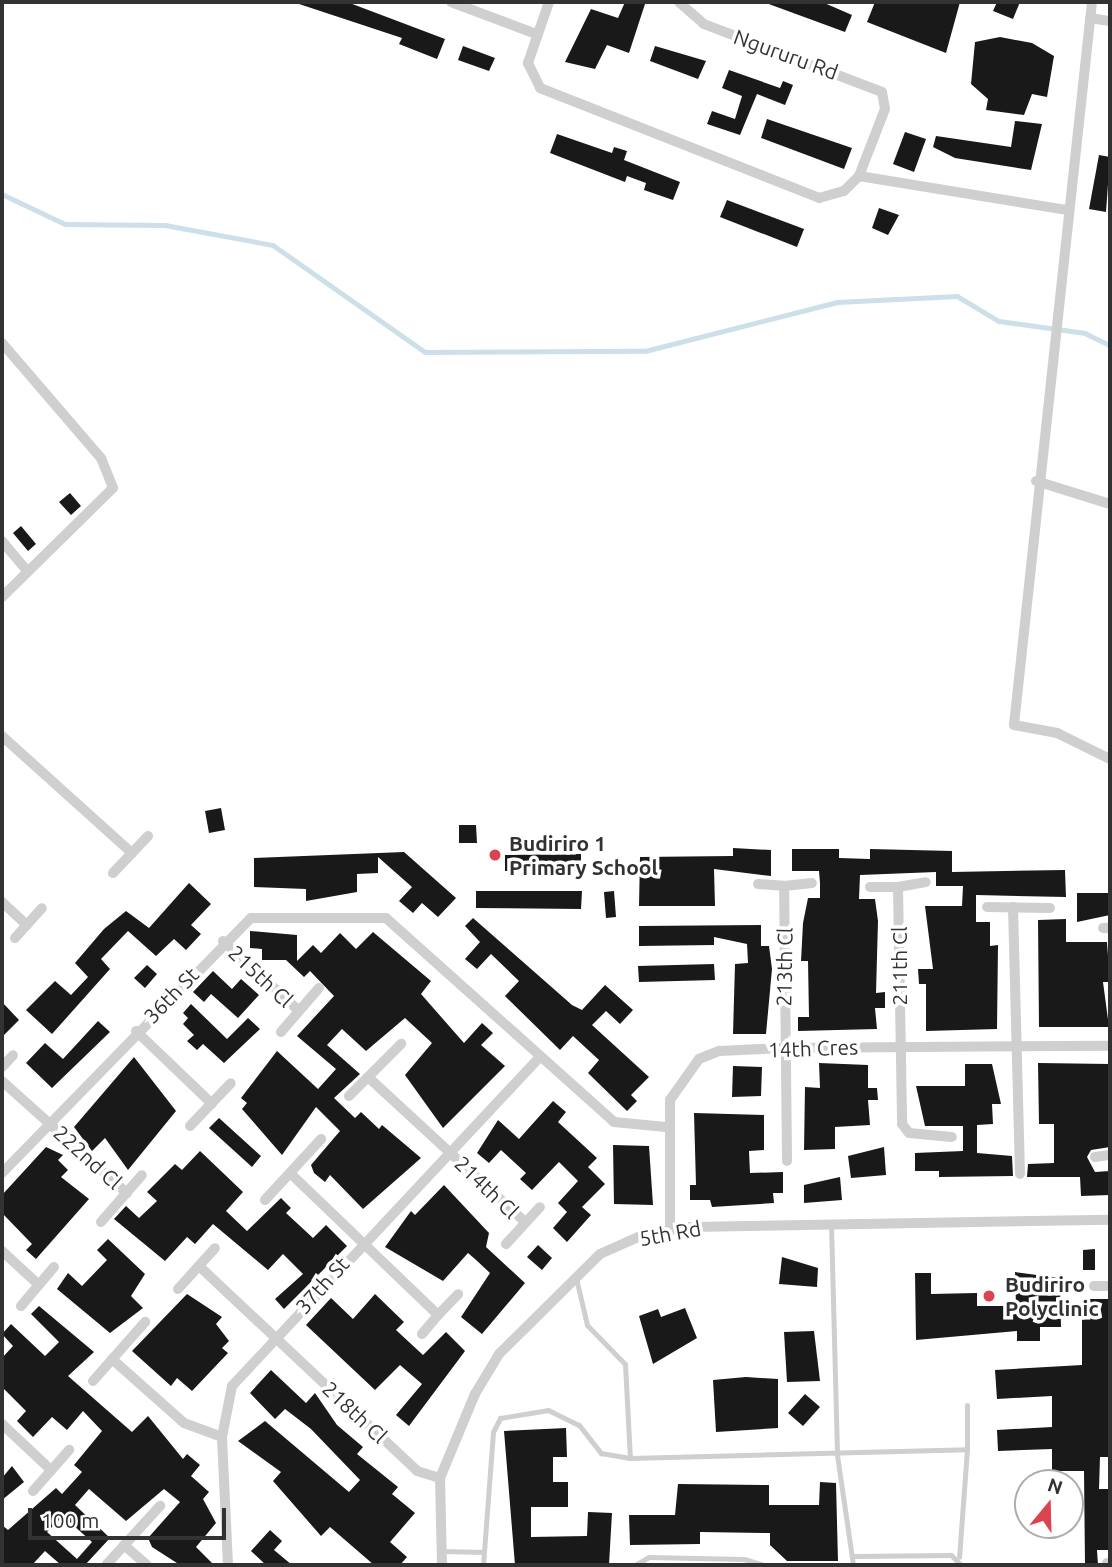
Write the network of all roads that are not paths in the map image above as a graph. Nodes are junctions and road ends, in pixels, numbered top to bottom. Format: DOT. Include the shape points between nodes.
graph roads {
  1 [pos="451,2"];
  2 [pos="549,2"];
  3 [pos="679,2"];
  4 [pos="1092,2"];
  5 [pos="1090,18"];
  6 [pos="1110,21"];
  7 [pos="536,34"];
  8 [pos="859,176"];
  9 [pos="1066,210"];
  10 [pos="2,343"];
  11 [pos="1036,481"];
  12 [pos="1110,504"];
  13 [pos="2,541"];
  14 [pos="28,572"];
  15 [pos="2,597"];
  16 [pos="2,736"];
  17 [pos="1110,759"];
  18 [pos="148,836"];
  19 [pos="131,853"];
  20 [pos="113,873"];
  21 [pos="926,882"];
  22 [pos="812,883"];
  23 [pos="758,884"];
  24 [pos="784,886"];
  25 [pos="870,887"];
  26 [pos="898,887"];
  27 [pos="2,902"];
  28 [pos="987,907"];
  29 [pos="1013,907"];
  30 [pos="42,908"];
  31 [pos="1050,908"];
  32 [pos="27,925"];
  33 [pos="15,938"];
  34 [pos="223,941"];
  35 [pos="319,988"];
  36 [pos="299,1011"];
  37 [pos="136,1031"];
  38 [pos="281,1032"];
  39 [pos="401,1044"];
  40 [pos="899,1046"];
  41 [pos="1016,1046"];
  42 [pos="1110,1046"];
  43 [pos="783,1048"];
  44 [pos="13,1055"];
  45 [pos="540,1057"];
  46 [pos="2,1067"];
  47 [pos="368,1077"];
  48 [pos="2,1081"];
  49 [pos="231,1083"];
  50 [pos="349,1096"];
  51 [pos="212,1104"];
  52 [pos="49,1122"];
  53 [pos="190,1126"];
  54 [pos="666,1127"];
  55 [pos="952,1137"];
  56 [pos="321,1139"];
  57 [pos="450,1151"];
  58 [pos="1110,1155"];
  59 [pos="1095,1157"];
  60 [pos="787,1161"];
  61 [pos="2,1173"];
  62 [pos="290,1173"];
  63 [pos="1020,1174"];
  64 [pos="142,1175"];
  65 [pos="127,1193"];
  66 [pos="265,1200"];
  67 [pos="540,1207"];
  68 [pos="1110,1220"];
  69 [pos="101,1222"];
  70 [pos="525,1222"];
  71 [pos="831,1224"];
  72 [pos="670,1230"];
  73 [pos="362,1242"];
  74 [pos="506,1244"];
  75 [pos="215,1248"];
  76 [pos="2,1251"];
  77 [pos="199,1266"];
  78 [pos="54,1267"];
  79 [pos="575,1273"];
  80 [pos="39,1285"];
  81 [pos="1094,1286"];
  82 [pos="1110,1286"];
  83 [pos="178,1289"];
  84 [pos="458,1294"];
  85 [pos="21,1306"];
  86 [pos="439,1315"];
  87 [pos="145,1322"];
  88 [pos="422,1334"];
  89 [pos="275,1336"];
  90 [pos="112,1359"];
  91 [pos="93,1381"];
  92 [pos="967,1405"];
  93 [pos="2,1424"];
  94 [pos="222,1437"];
  95 [pos="967,1449"];
  96 [pos="69,1450"];
  97 [pos="837,1455"];
  98 [pos="630,1458"];
  99 [pos="51,1470"];
  100 [pos="440,1478"];
  101 [pos="33,1491"];
  102 [pos="160,1506"];
  103 [pos="124,1545"];
  104 [pos="442,1551"];
  105 [pos="483,1552"];
  106 [pos="854,1556"];
  107 [pos="959,1557"];
  108 [pos="107,1564"];
  109 [pos="147,1565"];
  110 [pos="228,1565"];
  111 [pos="442,1565"];
  112 [pos="483,1565"];
  113 [pos="635,1565"];
  114 [pos="764,1565"];
  115 [pos="853,1565"];
  116 [pos="961,1565"];
  1 -- 7 [label="street"];
  2 -- 7 [label="street"];
  3 -- 8 [label="street, Ngururu Rd" via="704,23 878,89 885,109"];
  4 -- 5 [label="street"];
  5 -- 6 [label="street"];
  5 -- 9 [label="street"];
  7 -- 8 [label="street" via="527,70 550,94 819,198 844,191"];
  8 -- 9 [label="street"];
  9 -- 11 [label="street"];
  10 -- 14 [label="street" via="113,478 111,497"];
  11 -- 12 [label="street"];
  11 -- 17 [label="street" via="1014,725 1056,733"];
  13 -- 14 [label="street"];
  14 -- 15 [label="street"];
  16 -- 19 [label="street"];
  18 -- 19 [label="street"];
  19 -- 20 [label="street"];
  21 -- 26 [label="street"];
  22 -- 24 [label="street"];
  23 -- 24 [label="street"];
  24 -- 43 [label="street, 213th Cl"];
  25 -- 26 [label="street"];
  26 -- 40 [label="street, 211th Cl"];
  27 -- 32 [label="street"];
  28 -- 29 [label="street"];
  29 -- 31 [label="street"];
  29 -- 41 [label="street"];
  30 -- 32 [label="street"];
  32 -- 33 [label="street"];
  34 -- 36 [label="street, 215th Cl"];
  34 -- 37 [label="street, 36th St"];
  34 -- 45 [label="street, 36th St" via="251,918 386,918"];
  35 -- 36 [label="street"];
  36 -- 38 [label="street"];
  37 -- 51 [label="street"];
  37 -- 52 [label="street, 36th St"];
  39 -- 47 [label="street"];
  40 -- 41 [label="street, 14th Cres"];
  40 -- 43 [label="street, 14th Cres"];
  40 -- 55 [label="street, 211th Cl" via="902,1124 909,1133"];
  41 -- 42 [label="street, 14th Cres"];
  41 -- 63 [label="street"];
  43 -- 54 [label="street, 14th Cres" via="719,1051 699,1059 670,1100"];
  43 -- 60 [label="street, 213th Cl"];
  44 -- 46 [label="street"];
  45 -- 54 [label="street" via="614,1122"];
  45 -- 57 [label="street, 37th St"];
  47 -- 50 [label="street"];
  47 -- 57 [label="street, 214th Cl"];
  48 -- 52 [label="street, 222nd Cl"];
  49 -- 51 [label="street"];
  51 -- 53 [label="street"];
  52 -- 61 [label="street, 36th St"];
  52 -- 65 [label="street, 222nd Cl"];
  54 -- 72 [label="street, 14th Cres"];
  56 -- 62 [label="street"];
  57 -- 70 [label="street, 214th Cl"];
  57 -- 73 [label="street, 37th St"];
  58 -- 59 [label="street"];
  62 -- 66 [label="street"];
  62 -- 73 [label="street"];
  64 -- 65 [label="street"];
  65 -- 69 [label="street"];
  67 -- 70 [label="street"];
  68 -- 71 [label="street, 5th Rd"];
  70 -- 74 [label="street"];
  71 -- 72 [label="street, 5th Rd"];
  71 -- 97 [label="lane"];
  72 -- 79 [label="street, 5th Rd" via="600,1254"];
  73 -- 86 [label="street"];
  73 -- 89 [label="street, 37th St"];
  75 -- 77 [label="street"];
  76 -- 80 [label="street"];
  77 -- 83 [label="street"];
  77 -- 89 [label="street, 218th Cl"];
  78 -- 80 [label="street"];
  79 -- 98 [label="lane" via="587,1325 625,1364"];
  79 -- 100 [label="street, 5th Rd" via="499,1354"];
  80 -- 85 [label="street"];
  81 -- 82 [label="street"];
  84 -- 86 [label="street"];
  86 -- 88 [label="street"];
  87 -- 90 [label="street"];
  89 -- 94 [label="street, 37th St" via="226,1395"];
  89 -- 100 [label="street, 218th Cl" via="417,1471"];
  90 -- 91 [label="street"];
  90 -- 94 [label="street" via="184,1423"];
  92 -- 95 [label="lane"];
  93 -- 99 [label="street"];
  94 -- 110 [label="street, 37th St"];
  95 -- 97 [label="lane"];
  95 -- 107 [label="lane"];
  96 -- 99 [label="street"];
  97 -- 98 [label="lane"];
  97 -- 106 [label="lane"];
  98 -- 105 [label="lane" via="601,1453 579,1425 548,1410 500,1418 486,1471"];
  99 -- 101 [label="street"];
  100 -- 104 [label="street, 5th Rd"];
  102 -- 103 [label="street"];
  103 -- 108 [label="street"];
  103 -- 109 [label="street"];
  104 -- 105 [label="lane"];
  104 -- 111 [label="street, 5th Rd"];
  105 -- 112 [label="lane"];
  106 -- 107 [label="lane"];
  106 -- 115 [label="lane"];
  107 -- 116 [label="lane"];
  113 -- 114 [label="lane" via="649,1557 744,1559"];
}
